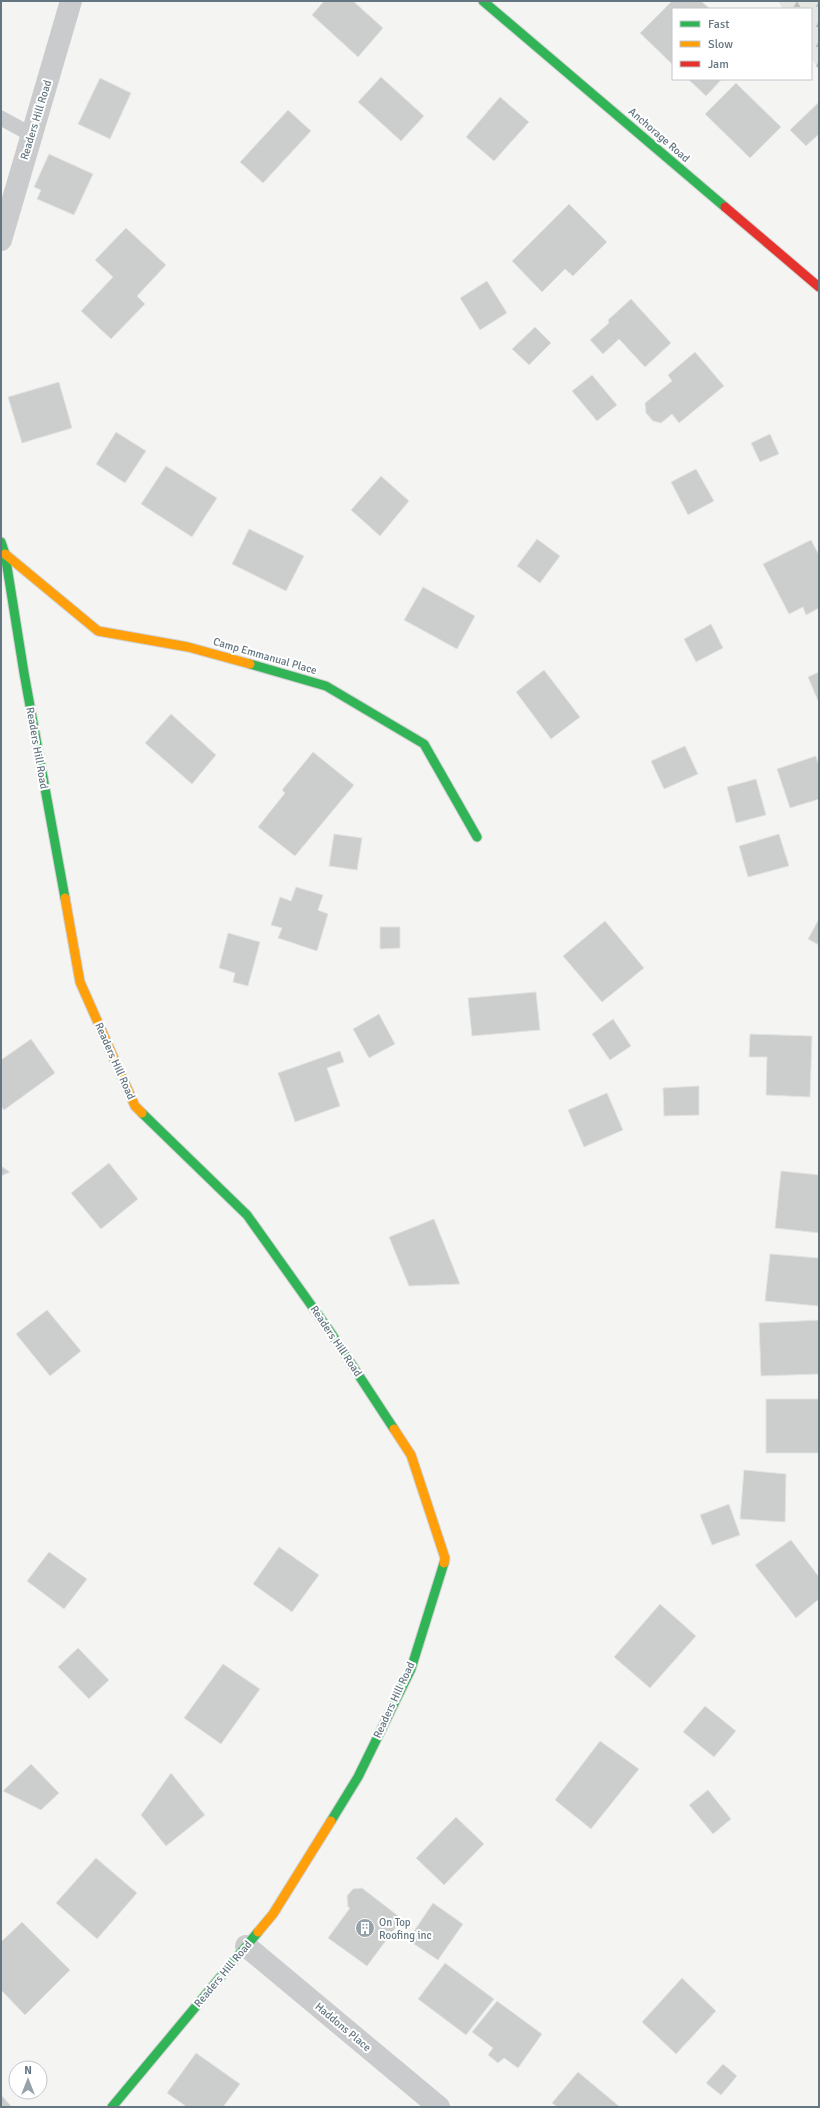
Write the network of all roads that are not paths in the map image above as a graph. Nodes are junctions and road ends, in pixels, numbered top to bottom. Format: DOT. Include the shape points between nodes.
graph roads {
  1 [pos="71,1"];
  2 [pos="484,1"];
  3 [pos="1,118"];
  4 [pos="32,135"];
  5 [pos="1,240"];
  6 [pos="819,287"];
  7 [pos="1,542"];
  8 [pos="5,554"];
  9 [pos="477,837"];
  10 [pos="246,1946"];
  11 [pos="112,2107"];
  12 [pos="439,2107"];
  1 -- 4 [label="street, Readers Hill Road"];
  2 -- 6 [label="street, Anchorage Road"];
  3 -- 4 [label="lane"];
  4 -- 5 [label="street, Readers Hill Road"];
  7 -- 8 [label="street, Readers Hill Road"];
  8 -- 9 [label="street, Camp Emmanual Place" via="98,631 188,647 326,686 424,744"];
  8 -- 10 [label="street, Readers Hill Road" via="80,982 135,1106 247,1215 331,1333 411,1455 445,1558 411,1669 358,1777 273,1914"];
  10 -- 11 [label="street, Readers Hill Road"];
  10 -- 12 [label="street, Haddons Place"];
}
